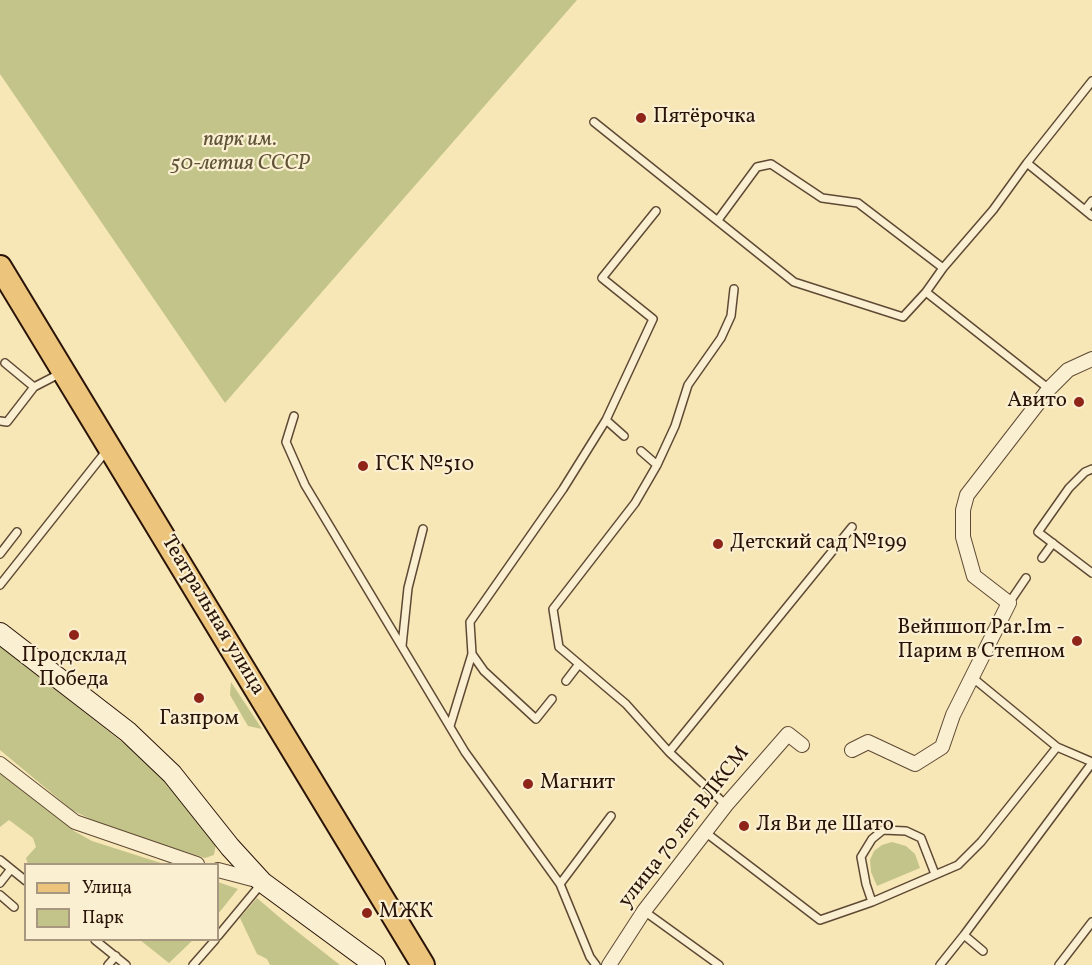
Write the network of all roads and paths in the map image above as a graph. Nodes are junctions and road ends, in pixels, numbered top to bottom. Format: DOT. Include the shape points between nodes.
graph roads {
  1 [pos="1092,81"];
  2 [pos="594,122"];
  3 [pos="1027,164"];
  4 [pos="1092,201"];
  5 [pos="1085,210"];
  6 [pos="656,211"];
  7 [pos="1092,216"];
  8 [pos="718,220"];
  9 [pos="0,267"];
  10 [pos="943,268"];
  11 [pos="734,289"];
  12 [pos="926,292"];
  13 [pos="1092,359"];
  14 [pos="4,363"];
  15 [pos="64,372"];
  16 [pos="34,387"];
  17 [pos="1049,389"];
  18 [pos="294,416"];
  19 [pos="606,420"];
  20 [pos="0,421"];
  21 [pos="624,436"];
  22 [pos="109,447"];
  23 [pos="641,451"];
  24 [pos="657,465"];
  25 [pos="1092,469"];
  26 [pos="852,527"];
  27 [pos="423,529"];
  28 [pos="17,532"];
  29 [pos="1053,543"];
  30 [pos="0,554"];
  31 [pos="1042,558"];
  32 [pos="1092,573"];
  33 [pos="1026,578"];
  34 [pos="0,585"];
  35 [pos="1009,603"];
  36 [pos="0,633"];
  37 [pos="402,646"];
  38 [pos="471,654"];
  39 [pos="579,664"];
  40 [pos="973,678"];
  41 [pos="566,681"];
  42 [pos="552,699"];
  43 [pos="450,726"];
  44 [pos="802,746"];
  45 [pos="1057,747"];
  46 [pos="852,750"];
  47 [pos="669,752"];
  48 [pos="1092,762"];
  49 [pos="0,764"];
  50 [pos="726,805"];
  51 [pos="611,816"];
  52 [pos="705,832"];
  53 [pos="0,860"];
  54 [pos="192,863"];
  55 [pos="11,869"];
  56 [pos="219,870"];
  57 [pos="935,874"];
  58 [pos="24,879"];
  59 [pos="262,882"];
  60 [pos="0,883"];
  61 [pos="560,884"];
  62 [pos="0,896"];
  63 [pos="872,902"];
  64 [pos="14,907"];
  65 [pos="644,911"];
  66 [pos="1092,922"];
  67 [pos="219,935"];
  68 [pos="964,935"];
  69 [pos="98,941"];
  70 [pos="212,941"];
  71 [pos="983,951"];
  72 [pos="116,956"];
  73 [pos="108,965"];
  74 [pos="126,965"];
  75 [pos="193,965"];
  76 [pos="375,965"];
  77 [pos="423,965"];
  78 [pos="596,965"];
  79 [pos="609,965"];
  80 [pos="719,965"];
  81 [pos="940,965"];
  82 [pos="1059,965"];
  1 -- 3 [label="lane"];
  2 -- 8 [label="lane"];
  3 -- 5 [label="lane"];
  3 -- 10 [label="lane"];
  4 -- 5 [label="lane"];
  5 -- 7 [label="lane"];
  6 -- 19 [label="lane" via="602,278 653,319"];
  8 -- 10 [label="lane" via="757,167 771,164 822,198 858,203"];
  8 -- 12 [label="lane" via="794,282 903,317"];
  9 -- 15 [label="main road, Театральная улица"];
  10 -- 12 [label="lane"];
  11 -- 24 [label="lane" via="731,316 721,338 688,385"];
  12 -- 17 [label="lane"];
  13 -- 17 [label="street" via="1068,370"];
  14 -- 16 [label="lane"];
  15 -- 16 [label="lane"];
  15 -- 22 [label="main road, Театральная улица"];
  16 -- 20 [label="lane" via="7,422"];
  17 -- 35 [label="street" via="967,495 963,510 963,537 974,576"];
  18 -- 37 [label="lane" via="286,442 305,485"];
  19 -- 21 [label="lane"];
  19 -- 38 [label="lane" via="470,622"];
  22 -- 34 [label="lane"];
  22 -- 77 [label="main road, Театральная улица"];
  23 -- 24 [label="lane"];
  24 -- 39 [label="lane" via="635,503 553,609 559,647"];
  25 -- 29 [label="lane" via="1069,488 1038,532"];
  26 -- 47 [label="lane"];
  27 -- 37 [label="lane" via="408,588"];
  28 -- 30 [label="lane"];
  29 -- 31 [label="lane"];
  29 -- 32 [label="lane"];
  33 -- 35 [label="lane"];
  35 -- 40 [label="street"];
  36 -- 59 [label="street" via="128,732 172,774"];
  37 -- 43 [label="lane"];
  38 -- 42 [label="lane" via="536,719"];
  38 -- 43 [label="lane"];
  39 -- 41 [label="lane"];
  39 -- 47 [label="lane" via="626,704"];
  40 -- 45 [label="lane"];
  40 -- 46 [label="street" via="953,715 942,747 915,764 868,742"];
  43 -- 61 [label="lane"];
  44 -- 50 [label="street, улица 70 лет ВЛКСМ" via="788,734"];
  45 -- 48 [label="lane"];
  45 -- 57 [label="lane" via="981,842 958,865"];
  47 -- 50 [label="lane"];
  48 -- 68 [label="lane"];
  49 -- 54 [label="street" via="75,822"];
  50 -- 52 [label="street, улица 70 лет ВЛКСМ"];
  51 -- 61 [label="lane"];
  52 -- 63 [label="lane" via="820,920"];
  52 -- 65 [label="street, улица 70 лет ВЛКСМ"];
  53 -- 55 [label="lane"];
  55 -- 58 [label="lane"];
  55 -- 60 [label="lane"];
  56 -- 59 [label="street"];
  57 -- 63 [label="lane"];
  57 -- 63 [label="lane" via="921,838 906,831 883,830 861,856"];
  59 -- 67 [label="lane"];
  59 -- 76 [label="street"];
  61 -- 78 [label="lane"];
  62 -- 64 [label="lane"];
  65 -- 79 [label="street, улица 70 лет ВЛКСМ"];
  65 -- 80 [label="lane"];
  66 -- 82 [label="lane"];
  68 -- 71 [label="lane"];
  68 -- 81 [label="lane"];
  69 -- 72 [label="lane"];
  70 -- 75 [label="lane"];
  72 -- 73 [label="lane"];
  72 -- 74 [label="lane"];
}
